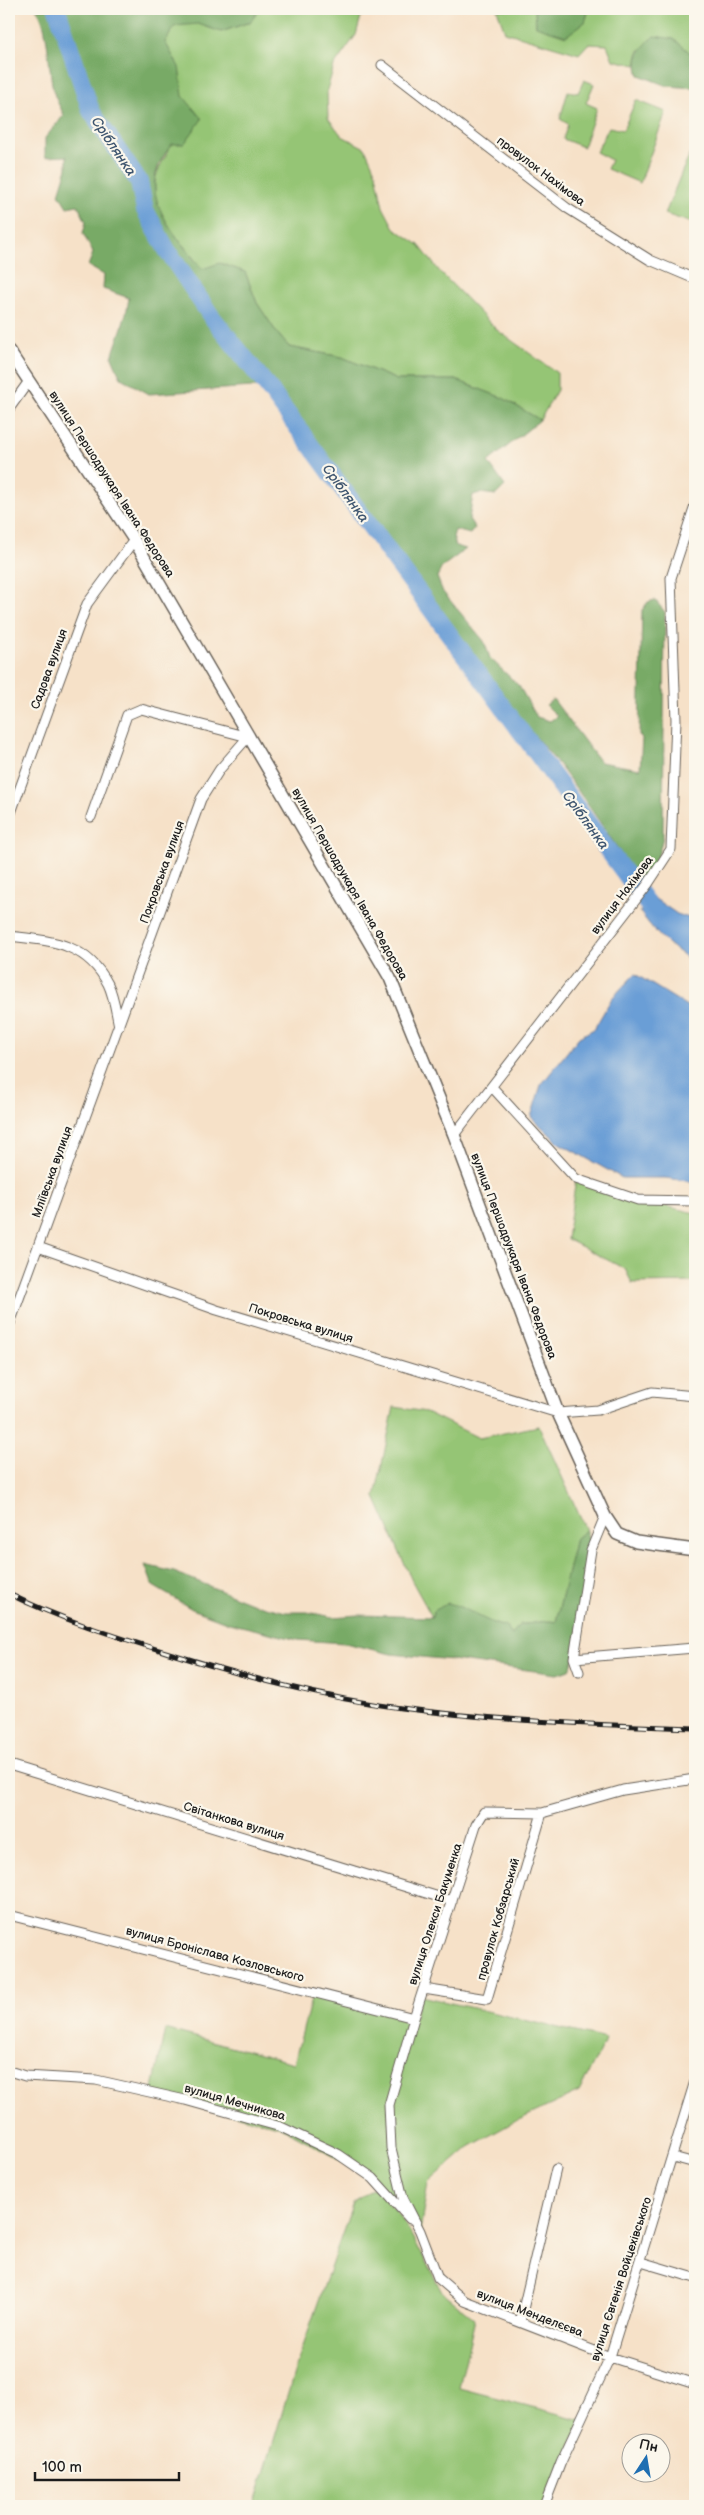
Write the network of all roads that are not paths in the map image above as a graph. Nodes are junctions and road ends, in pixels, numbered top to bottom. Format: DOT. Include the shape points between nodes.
graph roads {
  1 [pos="382,65"];
  2 [pos="695,279"];
  3 [pos="9,351"];
  4 [pos="29,381"];
  5 [pos="9,409"];
  6 [pos="695,505"];
  7 [pos="134,540"];
  8 [pos="248,737"];
  9 [pos="91,816"];
  10 [pos="9,818"];
  11 [pos="9,936"];
  12 [pos="119,1026"];
  13 [pos="492,1087"];
  14 [pos="454,1135"];
  15 [pos="695,1201"];
  16 [pos="38,1247"];
  17 [pos="9,1326"];
  18 [pos="695,1396"];
  19 [pos="558,1413"];
  20 [pos="605,1516"];
  21 [pos="695,1550"];
  22 [pos="694,1648"];
  23 [pos="574,1658"];
  24 [pos="579,1672"];
  25 [pos="9,1765"];
  26 [pos="695,1778"];
  27 [pos="542,1813"];
  28 [pos="452,1901"];
  29 [pos="9,1915"];
  30 [pos="424,1989"];
  31 [pos="414,2018"];
  32 [pos="9,2071"];
  33 [pos="695,2081"];
  34 [pos="672,2157"];
  35 [pos="695,2164"];
  36 [pos="556,2168"];
  37 [pos="420,2231"];
  38 [pos="641,2262"];
  39 [pos="695,2278"];
  40 [pos="520,2322"];
  41 [pos="610,2357"];
  42 [pos="695,2384"];
  43 [pos="544,2506"];
  1 -- 2 [label="street, провулок Нахімова" via="567,208 650,260"];
  3 -- 4 [label="street, вулиця Першодрукаря Івана Федорова"];
  4 -- 5 [label="street"];
  4 -- 7 [label="street, вулиця Першодрукаря Івана Федорова"];
  6 -- 13 [label="street, вулиця Нахімова" via="671,585 676,720 671,849 648,884"];
  7 -- 8 [label="street, вулиця Першодрукаря Івана Федорова"];
  7 -- 10 [label="street, Садова вулиця" via="87,604"];
  8 -- 9 [label="street" via="141,709 127,715"];
  8 -- 12 [label="street, Покровська вулиця" via="220,770 202,799"];
  8 -- 14 [label="street, вулиця Першодрукаря Івана Федорова" via="390,978"];
  11 -- 12 [label="street" via="56,942 80,952 96,966 109,985"];
  12 -- 16 [label="street, Мліївська вулиця"];
  13 -- 14 [label="street, вулиця Нахімова"];
  13 -- 15 [label="street" via="576,1179 638,1200"];
  14 -- 19 [label="street, вулиця Першодрукаря Івана Федорова"];
  16 -- 17 [label="street, Мліївська вулиця"];
  16 -- 19 [label="street, Покровська вулиця" via="226,1313"];
  18 -- 19 [label="street" via="652,1392 598,1410"];
  19 -- 20 [label="street, вулиця Першодрукаря Івана Федорова"];
  20 -- 21 [label="street, вулиця Першодрукаря Івана Федорова" via="617,1534 636,1542"];
  20 -- 23 [label="street" via="591,1550"];
  22 -- 23 [label="street"];
  23 -- 24 [label="street"];
  25 -- 28 [label="street, Світанкова вулиця"];
  26 -- 27 [label="street, вулиця Олекси Бакуменка" via="623,1790"];
  27 -- 28 [label="street, вулиця Олекси Бакуменка" via="484,1812 476,1825"];
  27 -- 30 [label="street, провулок Кобзарський" via="487,1999"];
  28 -- 30 [label="street, вулиця Олекси Бакуменка"];
  29 -- 31 [label="street, вулиця Броніслава Козловського"];
  30 -- 31 [label="street, вулиця Олекси Бакуменка"];
  31 -- 37 [label="street, вулиця Олекси Бакуменка" via="389,2105 391,2148 403,2198"];
  32 -- 37 [label="street, вулиця Мечникова" via="25,2076 96,2080 185,2100 281,2127 338,2154 373,2178"];
  33 -- 34 [label="street, вулиця Євгенія Войцехівського"];
  34 -- 35 [label="street"];
  34 -- 38 [label="street, вулиця Євгенія Войцехівського"];
  36 -- 40 [label="street"];
  37 -- 40 [label="street, вулиця Менделєєва" via="438,2278 465,2301"];
  38 -- 39 [label="street"];
  38 -- 41 [label="street, вулиця Євгенія Войцехівського"];
  40 -- 41 [label="street, вулиця Менделєєва"];
  41 -- 42 [label="street, вулиця Менделєєва"];
  41 -- 43 [label="street, вулиця Євгенія Войцехівського"];
}
